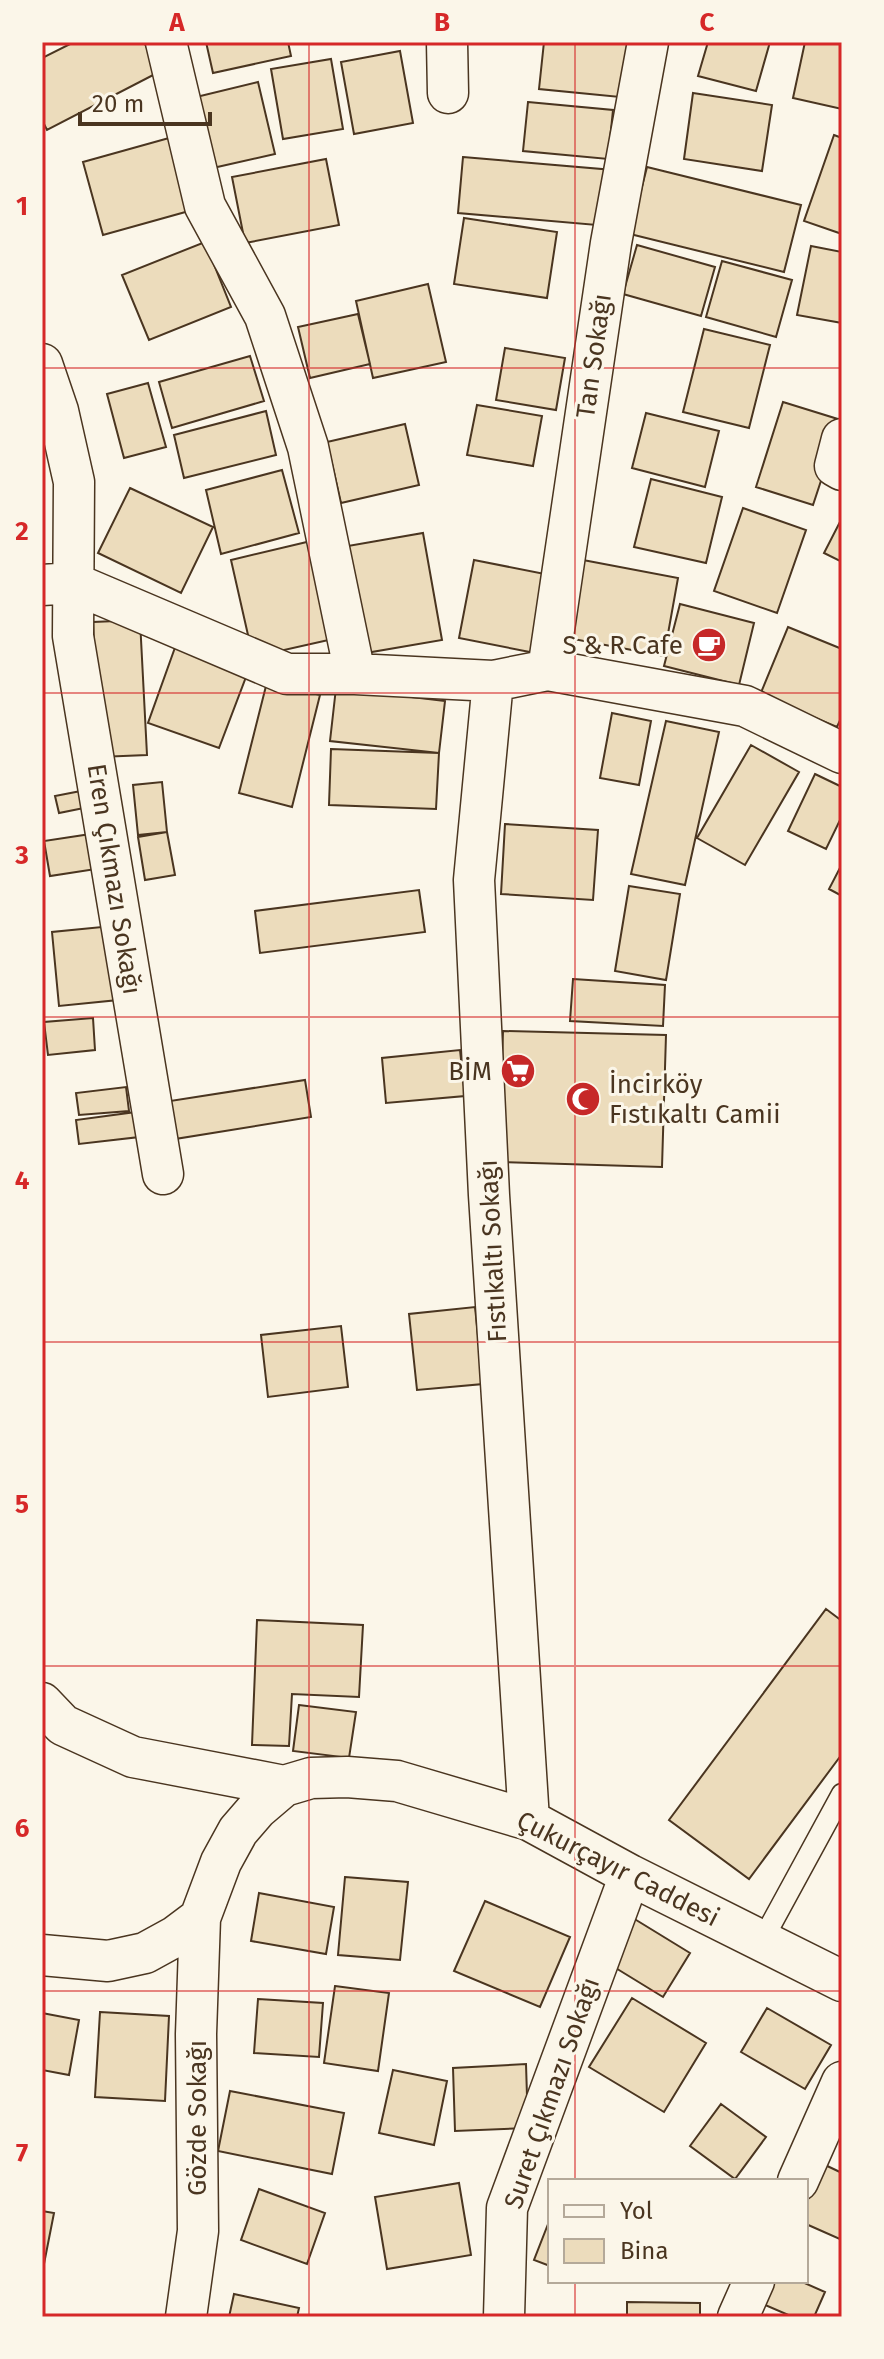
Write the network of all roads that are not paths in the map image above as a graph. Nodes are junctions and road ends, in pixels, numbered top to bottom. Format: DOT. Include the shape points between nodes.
graph roads {
  1 [pos="166,42"];
  2 [pos="447,42"];
  3 [pos="648,42"];
  4 [pos="448,93"];
  5 [pos="42,364"];
  6 [pos="57,584"];
  7 [pos="548,670"];
  8 [pos="355,674"];
  9 [pos="493,681"];
  10 [pos="842,753"];
  11 [pos="163,1174"];
  12 [pos="42,1703"];
  13 [pos="284,1786"];
  14 [pos="842,1794"];
  15 [pos="529,1820"];
  16 [pos="630,1875"];
  17 [pos="200,1918"];
  18 [pos="762,1941"];
  19 [pos="42,1955"];
  20 [pos="842,1981"];
  21 [pos="842,2082"];
  22 [pos="799,2179"];
  23 [pos="753,2283"];
  24 [pos="186,2317"];
  25 [pos="504,2317"];
  26 [pos="738,2317"];
  1 -- 8 [label="street" via="205,206 265,316 308,447"];
  2 -- 4 [label="street"];
  3 -- 7 [label="street, Tan Sokağı" via="611,243"];
  5 -- 6 [label="street, Eren Çıkmazı Sokağı" via="74,482"];
  6 -- 8 [label="street" via="287,674"];
  6 -- 11 [label="street, Eren Çıkmazı Sokağı" via="73,636"];
  7 -- 9 [label="street"];
  7 -- 10 [label="street" via="745,706"];
  8 -- 9 [label="street"];
  9 -- 15 [label="street, Fıstıkaltı Sokağı" via="474,880"];
  12 -- 13 [label="street" via="63,1725 133,1757"];
  13 -- 15 [label="street, Çukurçayır Caddesi" via="311,1778 397,1781"];
  13 -- 17 [label="street" via="238,1831"];
  14 -- 18 [label="lane"];
  15 -- 16 [label="street, Çukurçayır Caddesi"];
  16 -- 18 [label="street, Çukurçayır Caddesi"];
  16 -- 25 [label="street, Suret Çıkmazı Sokağı" via="507,2208"];
  17 -- 19 [label="street" via="145,1953 108,1961"];
  17 -- 24 [label="street, Gözde Sokağı" via="198,2231"];
  18 -- 20 [label="street, Çukurçayır Caddesi"];
  21 -- 22 [label="street"];
  23 -- 26 [label="street"];
}
